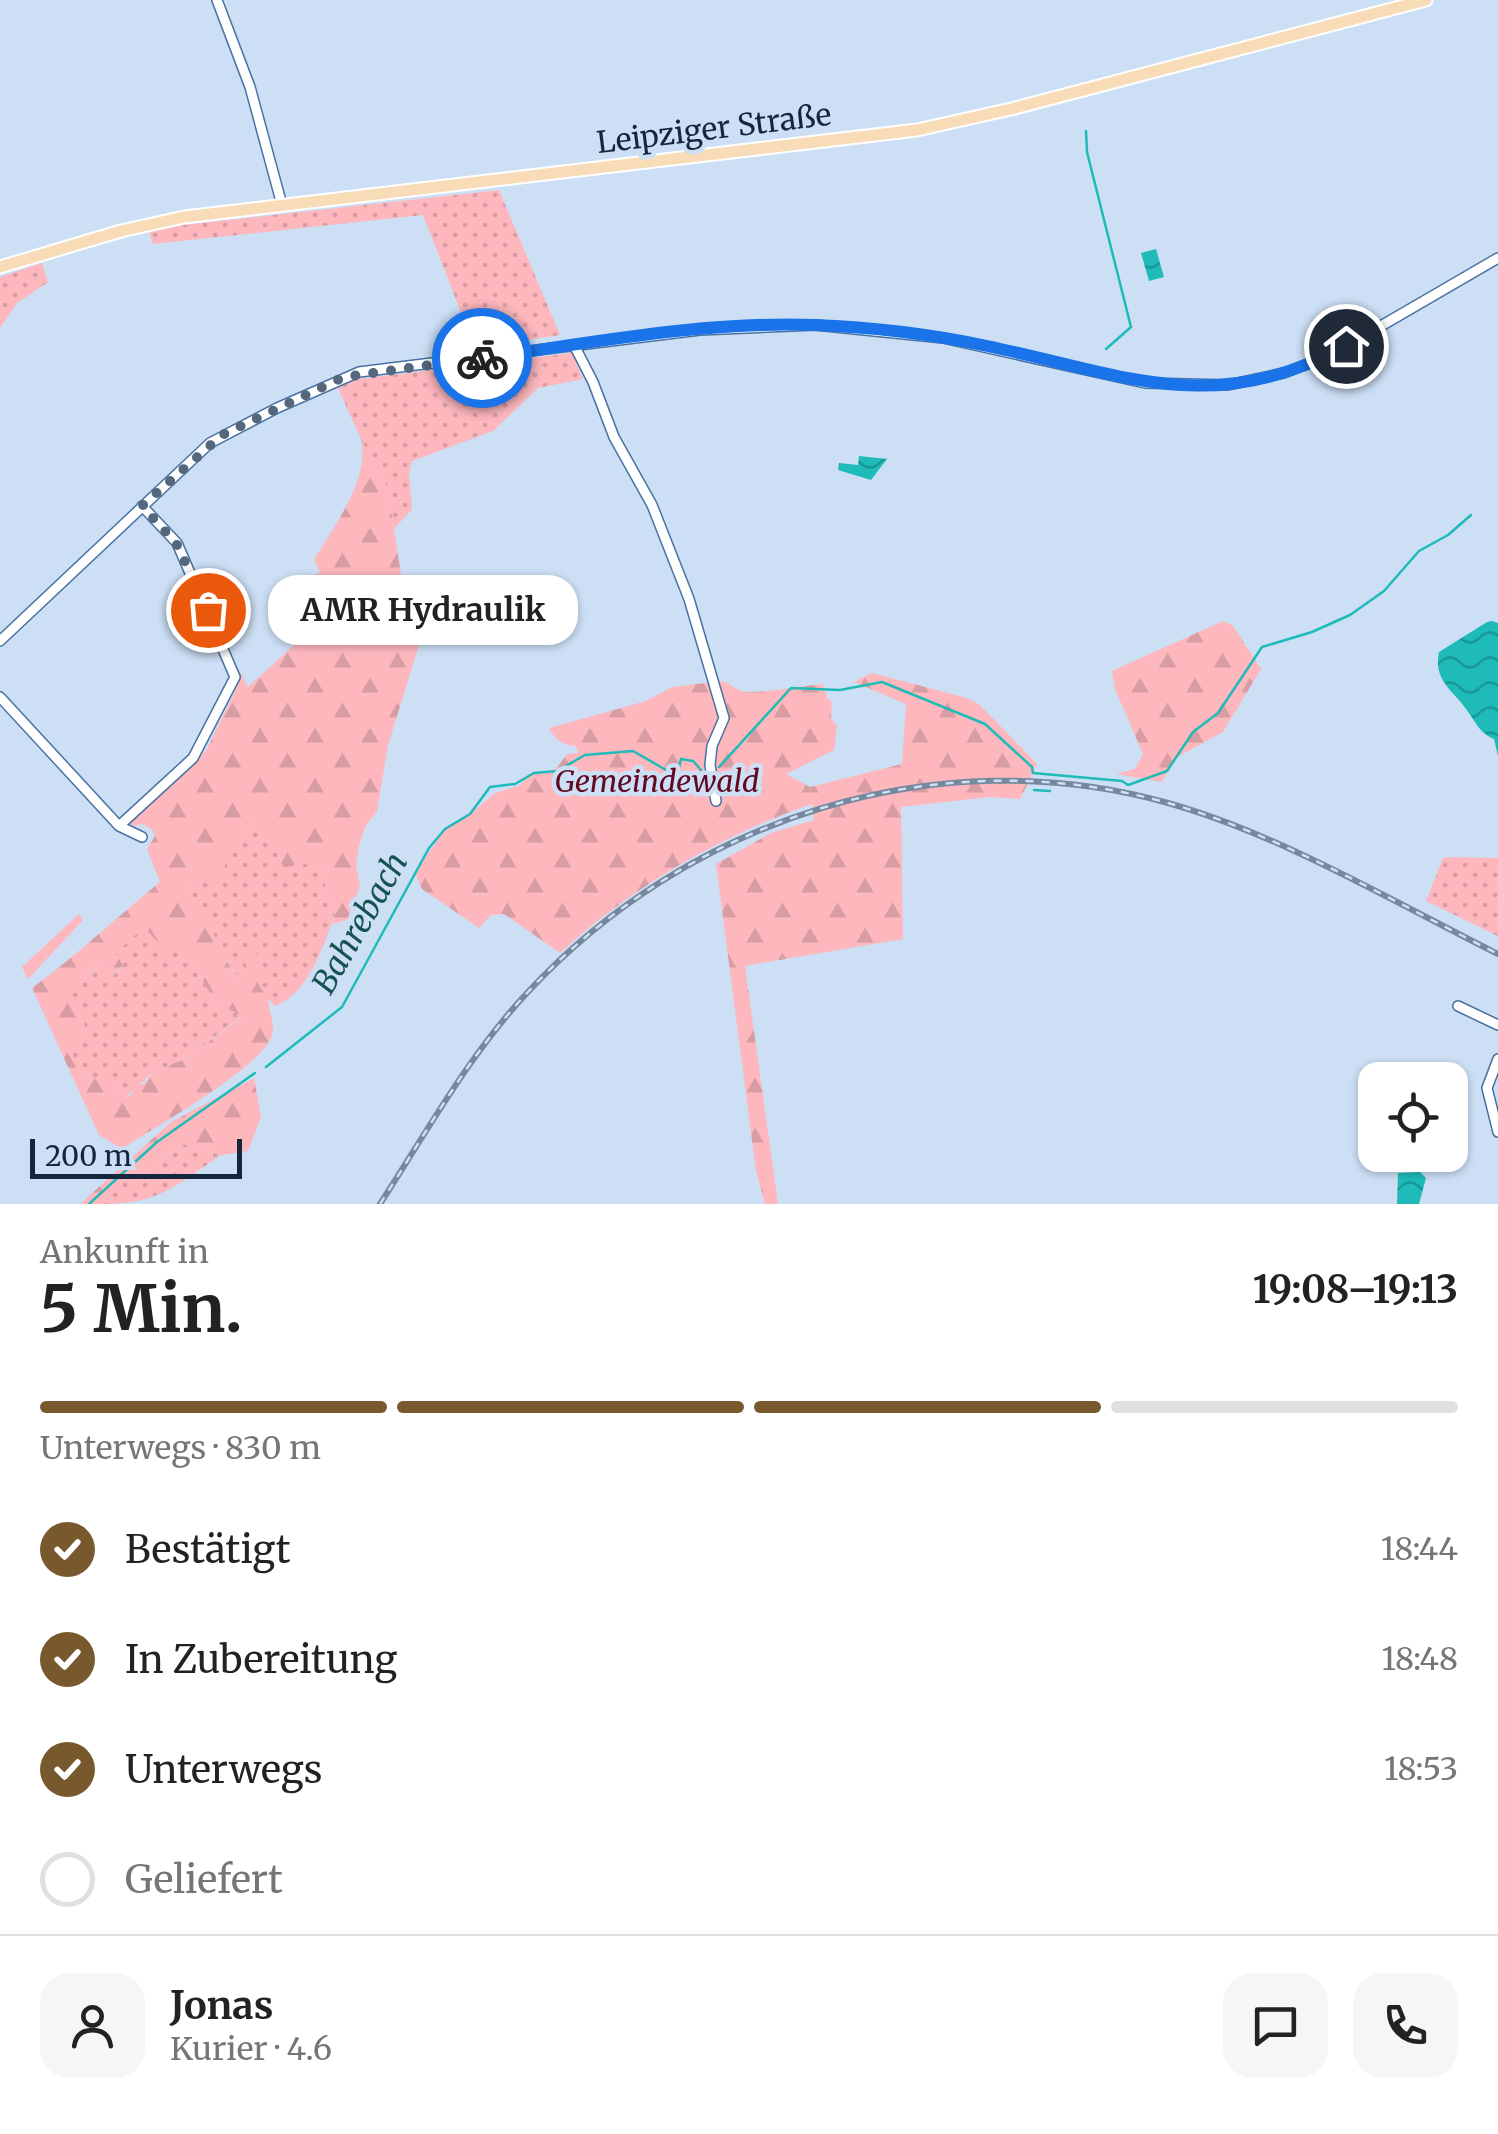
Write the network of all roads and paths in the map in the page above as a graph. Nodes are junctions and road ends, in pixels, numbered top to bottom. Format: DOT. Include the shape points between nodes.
graph roads {
  1 [pos="217,0"];
  2 [pos="1426,0"];
  3 [pos="282,205"];
  4 [pos="1498,258"];
  5 [pos="0,266"];
  6 [pos="574,346"];
  7 [pos="142,506"];
  8 [pos="0,641"];
  9 [pos="0,697"];
  10 [pos="716,802"];
  11 [pos="120,826"];
  12 [pos="142,837"];
  13 [pos="1458,1006"];
  14 [pos="1498,1025"];
  15 [pos="1498,1059"];
  16 [pos="1498,1132"];
  1 -- 3 [label="street" via="250,87"];
  2 -- 3 [label="main road, Leipziger Straße" via="917,130"];
  3 -- 5 [label="main road, Leipziger Straße" via="160,221"];
  4 -- 6 [label="street" via="1331,355 1267,378 1211,386 1146,383 943,338 815,325 728,327"];
  6 -- 7 [label="street" via="344,377 222,435"];
  6 -- 10 [label="street" via="652,504 690,599 724,718 710,765"];
  7 -- 8 [label="street"];
  7 -- 11 [label="street" via="176,543 235,677 194,758"];
  9 -- 11 [label="street"];
  11 -- 12 [label="street"];
  13 -- 14 [label="street"];
  15 -- 16 [label="street" via="1487,1088"];
}
